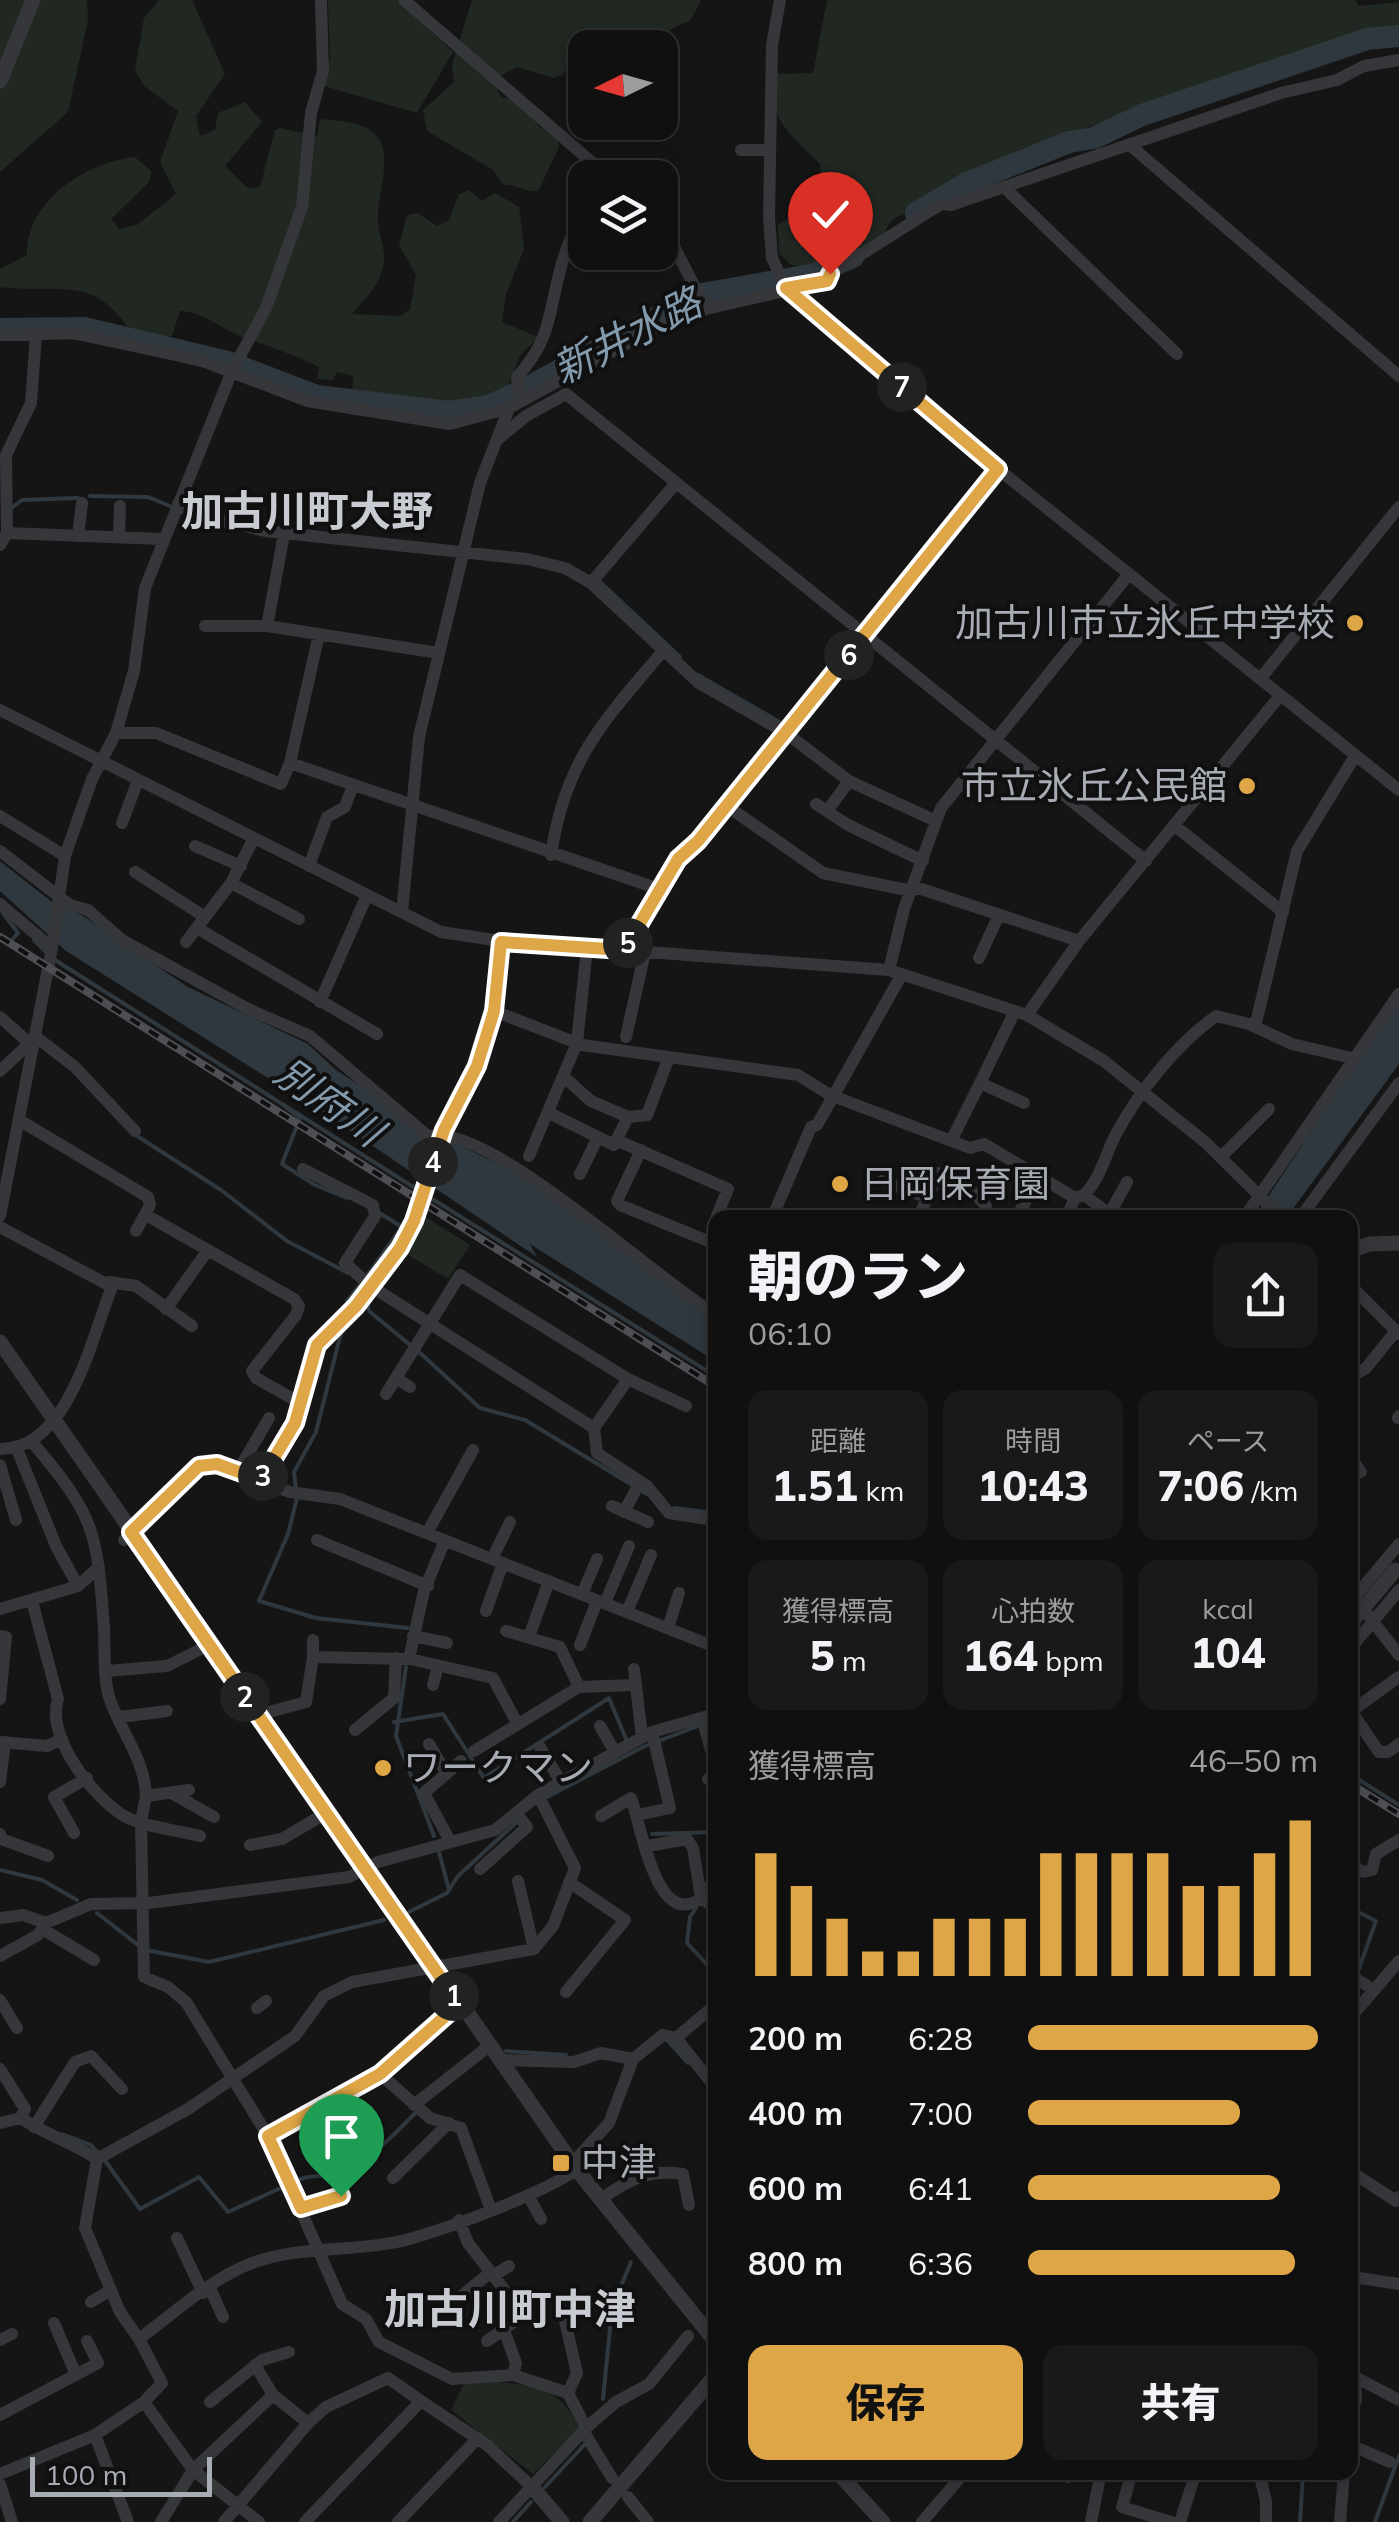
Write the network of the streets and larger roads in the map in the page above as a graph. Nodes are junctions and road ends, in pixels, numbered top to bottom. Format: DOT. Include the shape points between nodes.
graph roads {
  1 [pos="33,0"];
  2 [pos="321,0"];
  3 [pos="404,0"];
  4 [pos="780,0"];
  5 [pos="1399,60"];
  6 [pos="0,81"];
  7 [pos="1132,147"];
  8 [pos="741,150"];
  9 [pos="770,150"];
  10 [pos="586,160"];
  11 [pos="1006,189"];
  12 [pos="568,248"];
  13 [pos="678,248"];
  14 [pos="786,288"];
  15 [pos="706,308"];
  16 [pos="0,335"];
  17 [pos="36,335"];
  18 [pos="1177,354"];
  19 [pos="232,371"];
  20 [pos="1399,376"];
  21 [pos="514,404"];
  22 [pos="498,438"];
  23 [pos="4,452"];
  24 [pos="998,469"];
  25 [pos="676,483"];
  26 [pos="82,503"];
  27 [pos="178,504"];
  28 [pos="120,506"];
  29 [pos="1399,507"];
  30 [pos="284,534"];
  31 [pos="78,536"];
  32 [pos="119,537"];
  33 [pos="162,538"];
  34 [pos="3,539"];
  35 [pos="463,554"];
  36 [pos="1129,574"];
  37 [pos="591,583"];
  38 [pos="205,626"];
  39 [pos="268,626"];
  40 [pos="319,634"];
  41 [pos="865,635"];
  42 [pos="663,651"];
  43 [pos="439,653"];
  44 [pos="1260,679"];
  45 [pos="1280,697"];
  46 [pos="0,710"];
  47 [pos="786,732"];
  48 [pos="116,733"];
  49 [pos="995,740"];
  50 [pos="1356,756"];
  51 [pos="102,762"];
  52 [pos="290,763"];
  53 [pos="138,780"];
  54 [pos="849,781"];
  55 [pos="353,785"];
  56 [pos="1399,790"];
  57 [pos="410,804"];
  58 [pos="727,806"];
  59 [pos="0,816"];
  60 [pos="936,821"];
  61 [pos="122,823"];
  62 [pos="1175,826"];
  63 [pos="254,838"];
  64 [pos="195,846"];
  65 [pos="0,851"];
  66 [pos="551,855"];
  67 [pos="65,856"];
  68 [pos="1146,860"];
  69 [pos="923,861"];
  70 [pos="241,866"];
  71 [pos="309,866"];
  72 [pos="135,872"];
  73 [pos="232,883"];
  74 [pos="659,889"];
  75 [pos="914,889"];
  76 [pos="367,894"];
  77 [pos="60,897"];
  78 [pos="0,904"];
  79 [pos="402,912"];
  80 [pos="1283,912"];
  81 [pos="999,915"];
  82 [pos="299,919"];
  83 [pos="202,923"];
  84 [pos="1079,941"];
  85 [pos="186,942"];
  86 [pos="501,942"];
  87 [pos="52,948"];
  88 [pos="588,948"];
  89 [pos="624,950"];
  90 [pos="645,952"];
  91 [pos="978,958"];
  92 [pos="895,972"];
  93 [pos="1399,994"];
  94 [pos="320,1002"];
  95 [pos="494,1011"];
  96 [pos="1021,1013"];
  97 [pos="0,1017"];
  98 [pos="1255,1027"];
  99 [pos="377,1034"];
  100 [pos="626,1036"];
  101 [pos="33,1042"];
  102 [pos="577,1043"];
  103 [pos="1356,1059"];
  104 [pos="668,1060"];
  105 [pos="0,1072"];
  106 [pos="566,1078"];
  107 [pos="980,1083"];
  108 [pos="1399,1083"];
  109 [pos="1144,1093"];
  110 [pos="830,1095"];
  111 [pos="1024,1103"];
  112 [pos="1269,1109"];
  113 [pos="549,1113"];
  114 [pos="628,1117"];
  115 [pos="19,1120"];
  116 [pos="134,1131"];
  117 [pos="598,1137"];
  118 [pos="952,1139"];
  119 [pos="616,1140"];
  120 [pos="641,1150"];
  121 [pos="529,1156"];
  122 [pos="1221,1157"];
  123 [pos="303,1169"];
  124 [pos="580,1174"];
  125 [pos="1041,1175"];
  126 [pos="882,1180"];
  127 [pos="1127,1182"];
  128 [pos="1080,1196"];
  129 [pos="1262,1196"];
  130 [pos="926,1197"];
  131 [pos="720,1210"];
  132 [pos="775,1210"];
  133 [pos="921,1210"];
  134 [pos="989,1210"];
  135 [pos="1021,1210"];
  136 [pos="1071,1210"];
  137 [pos="1104,1210"];
  138 [pos="1115,1210"];
  139 [pos="1251,1210"];
  140 [pos="1275,1210"];
  141 [pos="1306,1210"];
  142 [pos="146,1215"];
  143 [pos="0,1216"];
  144 [pos="0,1227"];
  145 [pos="136,1231"];
  146 [pos="708,1241"];
  147 [pos="1399,1243"];
  148 [pos="1358,1249"];
  149 [pos="208,1250"];
  150 [pos="109,1282"];
  151 [pos="368,1285"];
  152 [pos="1358,1292"];
  153 [pos="166,1309"];
  154 [pos="708,1309"];
  155 [pos="426,1325"];
  156 [pos="192,1326"];
  157 [pos="1398,1332"];
  158 [pos="0,1342"];
  159 [pos="1358,1373"];
  160 [pos="396,1378"];
  161 [pos="628,1380"];
  162 [pos="678,1385"];
  163 [pos="410,1386"];
  164 [pos="386,1394"];
  165 [pos="671,1399"];
  166 [pos="300,1402"];
  167 [pos="686,1406"];
  168 [pos="52,1418"];
  169 [pos="268,1418"];
  170 [pos="594,1428"];
  171 [pos="32,1442"];
  172 [pos="0,1449"];
  173 [pos="17,1449"];
  174 [pos="473,1450"];
  175 [pos="0,1465"];
  176 [pos="1358,1467"];
  177 [pos="238,1472"];
  178 [pos="1362,1472"];
  179 [pos="261,1480"];
  180 [pos="638,1487"];
  181 [pos="708,1519"];
  182 [pos="16,1520"];
  183 [pos="510,1522"];
  184 [pos="648,1522"];
  185 [pos="426,1533"];
  186 [pos="128,1536"];
  187 [pos="317,1540"];
  188 [pos="445,1540"];
  189 [pos="1399,1544"];
  190 [pos="630,1546"];
  191 [pos="651,1555"];
  192 [pos="596,1559"];
  193 [pos="497,1561"];
  194 [pos="99,1566"];
  195 [pos="1397,1568"];
  196 [pos="549,1582"];
  197 [pos="78,1586"];
  198 [pos="428,1586"];
  199 [pos="1358,1590"];
  200 [pos="1399,1590"];
  201 [pos="679,1593"];
  202 [pos="582,1594"];
  203 [pos="32,1601"];
  204 [pos="601,1602"];
  205 [pos="1358,1604"];
  206 [pos="0,1609"];
  207 [pos="486,1611"];
  208 [pos="627,1612"];
  209 [pos="1358,1614"];
  210 [pos="1374,1622"];
  211 [pos="668,1628"];
  212 [pos="506,1631"];
  213 [pos="531,1631"];
  214 [pos="0,1636"];
  215 [pos="412,1636"];
  216 [pos="313,1640"];
  217 [pos="1358,1640"];
  218 [pos="447,1643"];
  219 [pos="708,1644"];
  220 [pos="209,1645"];
  221 [pos="580,1645"];
  222 [pos="392,1655"];
  223 [pos="1399,1655"];
  224 [pos="313,1656"];
  225 [pos="438,1666"];
  226 [pos="634,1669"];
  227 [pos="107,1671"];
  228 [pos="1399,1677"];
  229 [pos="433,1685"];
  230 [pos="635,1685"];
  231 [pos="579,1687"];
  232 [pos="0,1698"];
  233 [pos="1358,1706"];
  234 [pos="167,1711"];
  235 [pos="258,1714"];
  236 [pos="708,1716"];
  237 [pos="120,1717"];
  238 [pos="517,1723"];
  239 [pos="1358,1723"];
  240 [pos="600,1726"];
  241 [pos="355,1730"];
  242 [pos="649,1734"];
  243 [pos="62,1739"];
  244 [pos="2,1742"];
  245 [pos="429,1744"];
  246 [pos="1399,1744"];
  247 [pos="540,1747"];
  248 [pos="474,1752"];
  249 [pos="615,1752"];
  250 [pos="461,1760"];
  251 [pos="445,1770"];
  252 [pos="87,1778"];
  253 [pos="0,1782"];
  254 [pos="561,1782"];
  255 [pos="190,1790"];
  256 [pos="173,1794"];
  257 [pos="146,1796"];
  258 [pos="540,1800"];
  259 [pos="326,1813"];
  260 [pos="637,1815"];
  261 [pos="601,1816"];
  262 [pos="519,1817"];
  263 [pos="214,1818"];
  264 [pos="140,1820"];
  265 [pos="258,1827"];
  266 [pos="74,1832"];
  267 [pos="0,1834"];
  268 [pos="200,1836"];
  269 [pos="1399,1840"];
  270 [pos="440,1844"];
  271 [pos="648,1846"];
  272 [pos="48,1856"];
  273 [pos="366,1869"];
  274 [pos="480,1869"];
  275 [pos="1358,1869"];
  276 [pos="518,1882"];
  277 [pos="568,1882"];
  278 [pos="701,1898"];
  279 [pos="143,1903"];
  280 [pos="708,1903"];
  281 [pos="0,1918"];
  282 [pos="45,1927"];
  283 [pos="534,1950"];
  284 [pos="0,1956"];
  285 [pos="94,1960"];
  286 [pos="1399,1961"];
  287 [pos="435,1969"];
  288 [pos="1358,1980"];
  289 [pos="1374,1990"];
  290 [pos="566,1992"];
  291 [pos="459,2004"];
  292 [pos="9,2006"];
  293 [pos="1358,2009"];
  294 [pos="708,2012"];
  295 [pos="17,2028"];
  296 [pos="676,2038"];
  297 [pos="489,2046"];
  298 [pos="633,2059"];
  299 [pos="499,2060"];
  300 [pos="0,2069"];
  301 [pos="380,2074"];
  302 [pos="232,2076"];
  303 [pos="708,2078"];
  304 [pos="122,2089"];
  305 [pos="414,2105"];
  306 [pos="21,2118"];
  307 [pos="0,2122"];
  308 [pos="449,2123"];
  309 [pos="34,2127"];
  310 [pos="268,2136"];
  311 [pos="97,2159"];
  312 [pos="578,2163"];
  313 [pos="1358,2178"];
  314 [pos="413,2187"];
  315 [pos="528,2195"];
  316 [pos="341,2196"];
  317 [pos="600,2200"];
  318 [pos="1398,2200"];
  319 [pos="689,2205"];
  320 [pos="301,2208"];
  321 [pos="491,2210"];
  322 [pos="541,2219"];
  323 [pos="460,2220"];
  324 [pos="178,2238"];
  325 [pos="316,2250"];
  326 [pos="509,2266"];
  327 [pos="492,2274"];
  328 [pos="1358,2274"];
  329 [pos="1399,2284"];
  330 [pos="206,2289"];
  331 [pos="110,2291"];
  332 [pos="560,2299"];
  333 [pos="90,2302"];
  334 [pos="444,2310"];
  335 [pos="223,2317"];
  336 [pos="54,2323"];
  337 [pos="708,2326"];
  338 [pos="504,2330"];
  339 [pos="688,2336"];
  340 [pos="139,2340"];
  341 [pos="87,2341"];
  342 [pos="487,2341"];
  343 [pos="289,2352"];
  344 [pos="255,2365"];
  345 [pos="76,2375"];
  346 [pos="514,2375"];
  347 [pos="1358,2380"];
  348 [pos="708,2384"];
  349 [pos="568,2393"];
  350 [pos="273,2395"];
  351 [pos="1390,2400"];
  352 [pos="421,2401"];
  353 [pos="144,2402"];
  354 [pos="210,2402"];
  355 [pos="0,2415"];
  356 [pos="308,2423"];
  357 [pos="585,2430"];
  358 [pos="94,2435"];
  359 [pos="478,2438"];
  360 [pos="1358,2448"];
  361 [pos="1390,2462"];
  362 [pos="193,2470"];
  363 [pos="0,2474"];
  364 [pos="612,2478"];
  365 [pos="844,2480"];
  366 [pos="958,2480"];
  367 [pos="1099,2480"];
  368 [pos="1130,2480"];
  369 [pos="1193,2480"];
  370 [pos="1260,2480"];
  371 [pos="1343,2480"];
  372 [pos="0,2484"];
  373 [pos="533,2488"];
  374 [pos="628,2497"];
  375 [pos="3,2506"];
  376 [pos="236,2506"];
  377 [pos="12,2522"];
  378 [pos="128,2522"];
  379 [pos="161,2522"];
  380 [pos="224,2522"];
  381 [pos="259,2522"];
  382 [pos="305,2522"];
  383 [pos="398,2522"];
  384 [pos="499,2522"];
  385 [pos="562,2522"];
  386 [pos="590,2522"];
  387 [pos="648,2522"];
  388 [pos="883,2522"];
  389 [pos="922,2522"];
  390 [pos="1090,2522"];
  391 [pos="1171,2522"];
  392 [pos="1180,2522"];
  393 [pos="1266,2522"];
  394 [pos="1340,2522"];
  1 -- 6 [label="street"];
  2 -- 19 [label="street" via="322,70 302,208 266,308"];
  3 -- 10 [label="street"];
  4 -- 9 [label="street"];
  5 -- 7 [label="street" via="1364,66"];
  7 -- 11 [label="street"];
  7 -- 20 [label="street"];
  8 -- 9 [label="street"];
  9 -- 14 [label="street" via="772,258"];
  11 -- 14 [label="street" via="940,204 827,281"];
  11 -- 18 [label="street"];
  12 -- 21 [label="street" via="541,351 517,377"];
  13 -- 15 [label="street"];
  14 -- 15 [label="street"];
  14 -- 24 [label="street"];
  15 -- 21 [label="street"];
  16 -- 17 [label="street"];
  17 -- 19 [label="street" via="72,333"];
  17 -- 23 [label="street" via="30,404"];
  19 -- 21 [label="street" via="307,401 450,424"];
  19 -- 27 [label="street"];
  21 -- 22 [label="street"];
  22 -- 25 [label="street" via="566,394"];
  22 -- 35 [label="street"];
  23 -- 34 [label="street"];
  24 -- 36 [label="street"];
  24 -- 41 [label="street"];
  25 -- 37 [label="street"];
  25 -- 41 [label="street"];
  26 -- 31 [label="street"];
  27 -- 30 [label="street" via="194,514"];
  27 -- 33 [label="street"];
  28 -- 32 [label="street"];
  29 -- 44 [label="street"];
  30 -- 35 [label="street"];
  30 -- 39 [label="street"];
  31 -- 32 [label="street"];
  31 -- 34 [label="street"];
  32 -- 33 [label="street"];
  33 -- 48 [label="street" via="145,588 134,671"];
  35 -- 37 [label="street" via="527,559 566,568"];
  35 -- 43 [label="street"];
  36 -- 44 [label="street"];
  36 -- 49 [label="street"];
  37 -- 42 [label="street"];
  38 -- 39 [label="street"];
  39 -- 40 [label="street"];
  40 -- 43 [label="street"];
  40 -- 52 [label="street"];
  41 -- 47 [label="street"];
  41 -- 49 [label="street"];
  42 -- 47 [label="street" via="699,684"];
  42 -- 66 [label="street" via="578,759 562,794"];
  43 -- 57 [label="street"];
  44 -- 45 [label="street"];
  45 -- 50 [label="street"];
  45 -- 62 [label="street"];
  46 -- 51 [label="street"];
  47 -- 54 [label="street"];
  47 -- 58 [label="street"];
  48 -- 51 [label="street"];
  48 -- 52 [label="street" via="156,733 281,784"];
  49 -- 60 [label="street"];
  49 -- 68 [label="street"];
  50 -- 56 [label="street"];
  50 -- 80 [label="street" via="1303,836"];
  51 -- 53 [label="street"];
  51 -- 67 [label="street"];
  52 -- 55 [label="street"];
  53 -- 61 [label="street"];
  53 -- 63 [label="street"];
  54 -- 60 [label="street"];
  54 -- 69 [label="street" via="822,807"];
  55 -- 57 [label="street"];
  55 -- 71 [label="street" via="345,807 327,817"];
  57 -- 66 [label="street"];
  57 -- 79 [label="street"];
  58 -- 74 [label="street"];
  58 -- 75 [label="street" via="823,874"];
  59 -- 67 [label="street"];
  60 -- 69 [label="street"];
  62 -- 68 [label="street"];
  62 -- 80 [label="street"];
  63 -- 70 [label="street"];
  63 -- 71 [label="street"];
  64 -- 70 [label="street"];
  65 -- 77 [label="street"];
  66 -- 74 [label="street"];
  67 -- 77 [label="street"];
  68 -- 84 [label="street"];
  69 -- 75 [label="street"];
  70 -- 73 [label="street"];
  71 -- 76 [label="street"];
  72 -- 83 [label="street"];
  73 -- 82 [label="street" via="279,916"];
  73 -- 83 [label="street"];
  74 -- 89 [label="street"];
  75 -- 81 [label="street"];
  75 -- 92 [label="street"];
  76 -- 79 [label="street"];
  76 -- 94 [label="street" via="345,968"];
  77 -- 87 [label="street"];
  77 -- 154 [label="street" via="137,948 310,1036 429,1137 442,1132 488,1149"];
  78 -- 87 [label="street"];
  79 -- 86 [label="street" via="441,932"];
  80 -- 98 [label="street"];
  81 -- 84 [label="street"];
  81 -- 91 [label="street"];
  83 -- 85 [label="street"];
  83 -- 94 [label="street" via="247,965"];
  84 -- 96 [label="street"];
  86 -- 88 [label="street"];
  86 -- 95 [label="street"];
  87 -- 101 [label="street"];
  88 -- 89 [label="street"];
  88 -- 102 [label="street"];
  89 -- 90 [label="street"];
  90 -- 92 [label="street"];
  90 -- 100 [label="street" via="637,1022"];
  92 -- 96 [label="street"];
  92 -- 110 [label="street" via="864,1046"];
  93 -- 103 [label="street"];
  94 -- 99 [label="street" via="358,1030"];
  95 -- 102 [label="street"];
  95 -- 151 [label="street, bridge" via="400,1248"];
  96 -- 107 [label="street"];
  96 -- 109 [label="street"];
  97 -- 101 [label="street"];
  98 -- 103 [label="street" via="1292,1044"];
  98 -- 109 [label="street" via="1216,1016"];
  101 -- 105 [label="street"];
  101 -- 115 [label="street"];
  101 -- 116 [label="street" via="75,1067"];
  102 -- 104 [label="street"];
  102 -- 106 [label="street"];
  103 -- 129 [label="street"];
  104 -- 110 [label="street" via="798,1075"];
  104 -- 114 [label="street" via="647,1115"];
  106 -- 113 [label="street"];
  106 -- 114 [label="street" via="591,1101"];
  107 -- 111 [label="street"];
  107 -- 118 [label="street"];
  108 -- 141 [label="street"];
  109 -- 122 [label="street"];
  109 -- 128 [label="street"];
  110 -- 118 [label="street"];
  110 -- 132 [label="street"];
  112 -- 122 [label="street"];
  113 -- 117 [label="street"];
  113 -- 121 [label="street"];
  114 -- 119 [label="street"];
  115 -- 142 [label="street" via="148,1198"];
  115 -- 143 [label="street"];
  117 -- 119 [label="street" via="614,1145"];
  117 -- 124 [label="street"];
  118 -- 125 [label="street" via="970,1148 984,1144"];
  119 -- 120 [label="street"];
  120 -- 131 [label="street" via="728,1189"];
  120 -- 146 [label="street" via="617,1201"];
  122 -- 129 [label="street"];
  123 -- 151 [label="street" via="373,1205 376,1216 345,1263"];
  125 -- 128 [label="street" via="1056,1190"];
  125 -- 135 [label="street"];
  126 -- 130 [label="street" via="899,1180"];
  127 -- 138 [label="street"];
  128 -- 136 [label="street"];
  128 -- 137 [label="street"];
  129 -- 139 [label="street"];
  129 -- 140 [label="street"];
  130 -- 133 [label="street"];
  130 -- 134 [label="street" via="939,1173 970,1189"];
  142 -- 145 [label="street"];
  142 -- 149 [label="street"];
  144 -- 150 [label="street"];
  147 -- 148 [label="street"];
  149 -- 153 [label="street"];
  149 -- 166 [label="street" via="299,1306 252,1371"];
  150 -- 153 [label="street" via="136,1286"];
  150 -- 168 [label="street" via="80,1377"];
  151 -- 155 [label="street"];
  151 -- 166 [label="street" via="317,1345"];
  152 -- 157 [label="street"];
  153 -- 156 [label="street"];
  155 -- 160 [label="street"];
  155 -- 161 [label="street" via="454,1280 468,1276"];
  155 -- 170 [label="street"];
  157 -- 159 [label="street"];
  158 -- 168 [label="street"];
  160 -- 163 [label="street"];
  160 -- 164 [label="street"];
  161 -- 165 [label="street"];
  161 -- 170 [label="street"];
  162 -- 165 [label="street"];
  165 -- 167 [label="street"];
  166 -- 179 [label="street"];
  168 -- 171 [label="street"];
  168 -- 186 [label="street"];
  169 -- 177 [label="street"];
  170 -- 180 [label="street" via="597,1453"];
  171 -- 173 [label="street"];
  171 -- 194 [label="street" via="85,1510"];
  172 -- 173 [label="street"];
  173 -- 197 [label="street"];
  174 -- 185 [label="street"];
  175 -- 182 [label="street"];
  176 -- 178 [label="street"];
  177 -- 179 [label="street"];
  177 -- 186 [label="street" via="199,1466"];
  179 -- 185 [label="street" via="340,1499"];
  180 -- 181 [label="street" via="668,1513"];
  180 -- 184 [label="street" via="618,1509"];
  183 -- 193 [label="street"];
  185 -- 188 [label="street"];
  186 -- 220 [label="street"];
  187 -- 198 [label="street"];
  188 -- 193 [label="street"];
  188 -- 198 [label="street"];
  189 -- 199 [label="street"];
  190 -- 204 [label="street"];
  191 -- 208 [label="street"];
  192 -- 202 [label="street"];
  193 -- 196 [label="street"];
  193 -- 207 [label="street"];
  194 -- 197 [label="street"];
  194 -- 227 [label="street"];
  195 -- 209 [label="street, bridge"];
  196 -- 202 [label="street"];
  196 -- 213 [label="street"];
  197 -- 203 [label="street"];
  198 -- 215 [label="street"];
  200 -- 210 [label="street"];
  201 -- 211 [label="street"];
  202 -- 204 [label="street"];
  203 -- 206 [label="street"];
  203 -- 243 [label="street" via="59,1684"];
  204 -- 208 [label="street"];
  204 -- 221 [label="street"];
  205 -- 210 [label="street"];
  208 -- 211 [label="street"];
  210 -- 217 [label="street"];
  210 -- 223 [label="street"];
  211 -- 219 [label="street"];
  212 -- 231 [label="street" via="560,1647"];
  214 -- 232 [label="street" via="6,1637"];
  215 -- 218 [label="street"];
  215 -- 222 [label="street"];
  216 -- 224 [label="street"];
  220 -- 227 [label="street" via="167,1666"];
  220 -- 235 [label="street"];
  222 -- 224 [label="street"];
  222 -- 225 [label="street"];
  222 -- 241 [label="street" via="394,1698"];
  224 -- 235 [label="street" via="306,1702"];
  225 -- 229 [label="street"];
  225 -- 238 [label="street" via="493,1678"];
  226 -- 230 [label="street"];
  227 -- 237 [label="street"];
  228 -- 233 [label="street"];
  230 -- 231 [label="street"];
  230 -- 242 [label="street"];
  231 -- 238 [label="street"];
  234 -- 237 [label="street" via="147,1707"];
  235 -- 259 [label="street"];
  236 -- 242 [label="street"];
  237 -- 257 [label="street"];
  238 -- 248 [label="street"];
  239 -- 246 [label="street" via="1380,1752"];
  240 -- 249 [label="street"];
  242 -- 249 [label="street"];
  242 -- 260 [label="street" via="670,1808"];
  243 -- 244 [label="street" via="47,1746"];
  243 -- 252 [label="street"];
  244 -- 253 [label="street"];
  245 -- 251 [label="street"];
  247 -- 254 [label="street"];
  249 -- 254 [label="street"];
  250 -- 251 [label="street"];
  251 -- 270 [label="street" via="424,1793"];
  252 -- 264 [label="street" via="94,1792"];
  252 -- 266 [label="street" via="54,1796"];
  254 -- 258 [label="street"];
  255 -- 256 [label="street"];
  256 -- 257 [label="street"];
  256 -- 263 [label="street"];
  257 -- 264 [label="street"];
  258 -- 262 [label="street"];
  258 -- 277 [label="street" via="575,1868"];
  259 -- 265 [label="street" via="282,1839 256,1844"];
  259 -- 273 [label="street"];
  260 -- 261 [label="street" via="631,1798"];
  260 -- 271 [label="street"];
  262 -- 270 [label="street"];
  262 -- 274 [label="street" via="527,1828 505,1854"];
  264 -- 268 [label="street"];
  264 -- 279 [label="street"];
  267 -- 272 [label="street"];
  269 -- 275 [label="street" via="1376,1854 1372,1870"];
  270 -- 273 [label="street"];
  271 -- 278 [label="street" via="659,1890 677,1905"];
  271 -- 278 [label="street" via="687,1839"];
  273 -- 279 [label="street" via="324,1883"];
  273 -- 287 [label="street"];
  276 -- 283 [label="street"];
  277 -- 283 [label="street" via="553,1926"];
  277 -- 290 [label="street" via="625,1920 580,1984"];
  278 -- 280 [label="street"];
  279 -- 282 [label="street" via="91,1904"];
  279 -- 302 [label="street" via="144,1977 186,2002"];
  281 -- 282 [label="street" via="23,1915"];
  282 -- 284 [label="street"];
  282 -- 285 [label="street" via="73,1956"];
  283 -- 287 [label="street"];
  286 -- 289 [label="street"];
  287 -- 291 [label="street"];
  287 -- 302 [label="street" via="380,1974 324,1996 296,2036"];
  288 -- 289 [label="street"];
  289 -- 293 [label="street"];
  291 -- 297 [label="street"];
  291 -- 301 [label="street"];
  292 -- 295 [label="street"];
  294 -- 296 [label="street"];
  296 -- 298 [label="street" via="663,2035"];
  296 -- 303 [label="street"];
  297 -- 299 [label="street"];
  297 -- 305 [label="street"];
  298 -- 299 [label="street" via="601,2053 574,2062"];
  298 -- 312 [label="street" via="609,2124"];
  299 -- 312 [label="street"];
  300 -- 306 [label="street" via="25,2109"];
  301 -- 305 [label="street"];
  301 -- 310 [label="street"];
  302 -- 310 [label="street"];
  302 -- 311 [label="street"];
  304 -- 309 [label="street" via="116,2073 91,2056 75,2062"];
  305 -- 308 [label="street"];
  306 -- 307 [label="street"];
  306 -- 309 [label="street"];
  308 -- 314 [label="street" via="398,2174"];
  308 -- 321 [label="street" via="461,2128"];
  309 -- 311 [label="street"];
  310 -- 320 [label="street"];
  311 -- 331 [label="street" via="85,2228"];
  312 -- 315 [label="street"];
  312 -- 317 [label="street"];
  313 -- 318 [label="street"];
  315 -- 321 [label="street"];
  315 -- 322 [label="street"];
  316 -- 320 [label="street"];
  317 -- 319 [label="street" via="632,2176 674,2173 683,2174"];
  317 -- 337 [label="street"];
  320 -- 325 [label="street"];
  321 -- 323 [label="street"];
  323 -- 325 [label="street" via="412,2238"];
  323 -- 327 [label="street"];
  324 -- 330 [label="street"];
  325 -- 330 [label="street" via="279,2254"];
  325 -- 346 [label="street" via="342,2304 366,2319 379,2342 452,2379"];
  326 -- 327 [label="street"];
  327 -- 334 [label="street"];
  327 -- 338 [label="street" via="524,2315"];
  328 -- 329 [label="street"];
  330 -- 335 [label="street"];
  330 -- 340 [label="street"];
  331 -- 333 [label="street"];
  331 -- 340 [label="street"];
  332 -- 349 [label="street" via="572,2321 577,2373"];
  336 -- 345 [label="street"];
  338 -- 342 [label="street"];
  338 -- 346 [label="street"];
  339 -- 357 [label="street" via="649,2384"];
  340 -- 353 [label="street" via="162,2383"];
  341 -- 345 [label="street" via="98,2363"];
  343 -- 344 [label="street"];
  344 -- 350 [label="street"];
  344 -- 354 [label="street"];
  345 -- 355 [label="street"];
  346 -- 349 [label="street"];
  347 -- 351 [label="street"];
  348 -- 386 [label="street"];
  349 -- 357 [label="street"];
  350 -- 356 [label="street"];
  350 -- 362 [label="street"];
  352 -- 356 [label="street" via="388,2378"];
  352 -- 359 [label="street"];
  352 -- 382 [label="street"];
  353 -- 358 [label="street"];
  353 -- 362 [label="street"];
  356 -- 376 [label="street"];
  357 -- 364 [label="street"];
  357 -- 373 [label="street"];
  358 -- 363 [label="street"];
  358 -- 378 [label="street"];
  359 -- 373 [label="street"];
  359 -- 383 [label="street"];
  360 -- 361 [label="street"];
  362 -- 376 [label="street"];
  362 -- 379 [label="street"];
  365 -- 388 [label="street"];
  366 -- 389 [label="street"];
  367 -- 390 [label="street"];
  368 -- 391 [label="street" via="1122,2506"];
  369 -- 392 [label="street"];
  370 -- 393 [label="street"];
  371 -- 394 [label="street"];
  372 -- 375 [label="street"];
  373 -- 384 [label="street"];
  373 -- 385 [label="street"];
  374 -- 387 [label="street"];
  375 -- 377 [label="street"];
  376 -- 380 [label="street"];
  376 -- 381 [label="street"];
}
